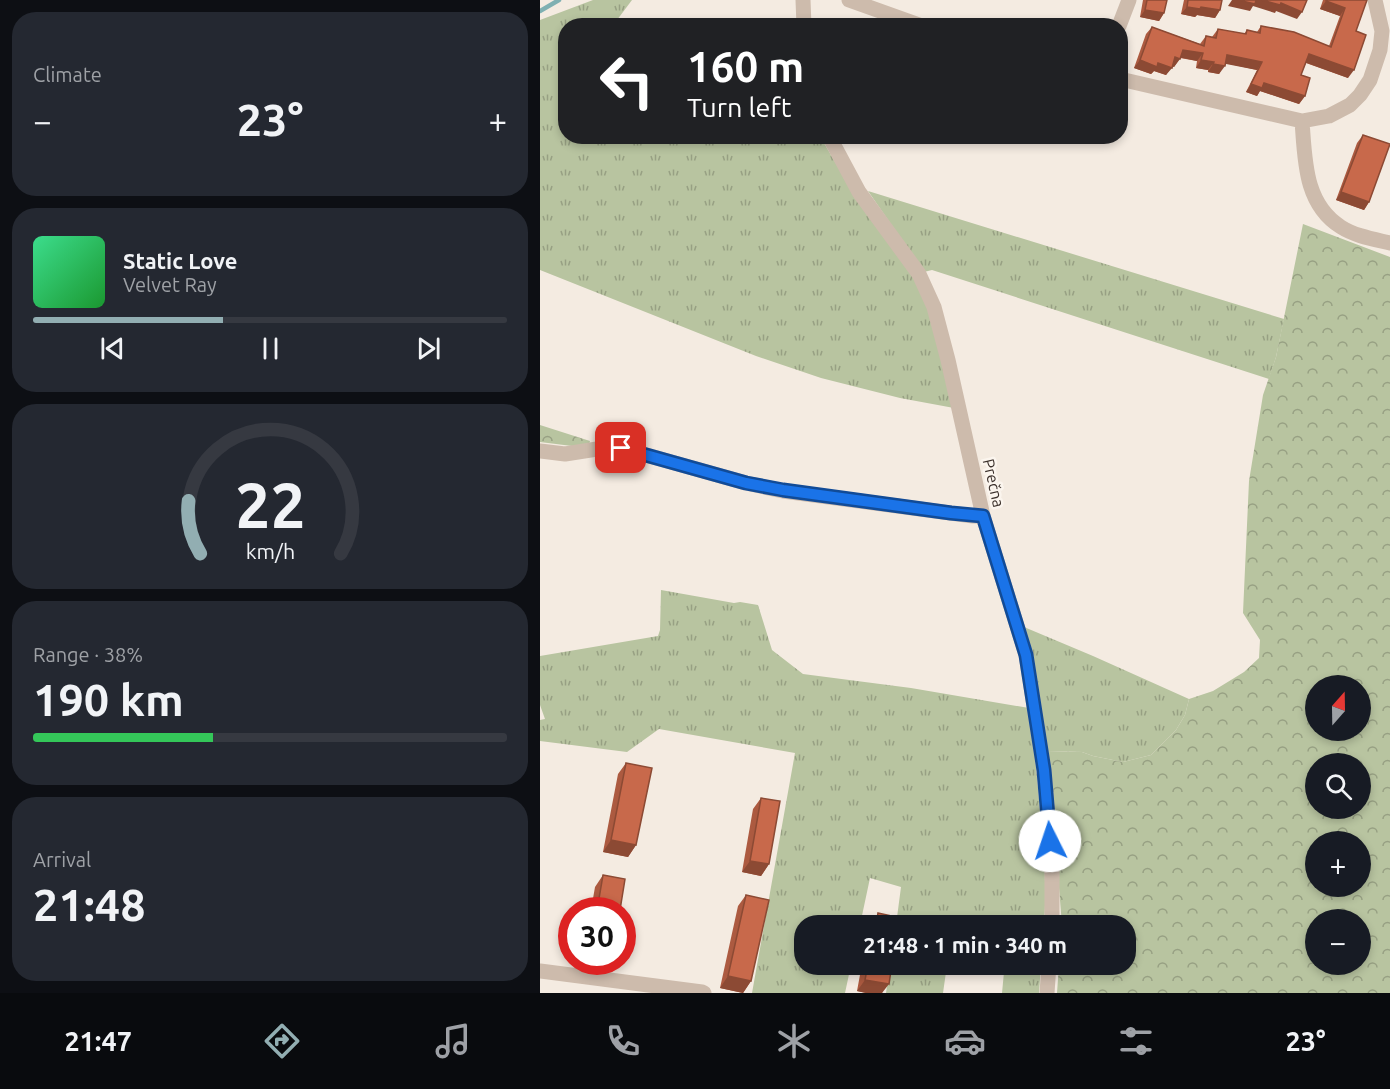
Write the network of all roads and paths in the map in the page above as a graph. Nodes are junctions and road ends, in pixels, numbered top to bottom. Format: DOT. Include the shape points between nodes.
graph roads {
  1 [pos="803,0"];
  2 [pos="849,0"];
  3 [pos="1129,0"];
  4 [pos="1375,0"];
  5 [pos="804,18"];
  6 [pos="900,18"];
  7 [pos="1122,18"];
  8 [pos="1128,81"];
  9 [pos="1302,121"];
  10 [pos="832,144"];
  11 [pos="1390,243"];
  12 [pos="540,451"];
  13 [pos="983,516"];
  14 [pos="1052,915"];
  15 [pos="540,971"];
  16 [pos="1048,975"];
  17 [pos="704,993"];
  18 [pos="1047,993"];
  1 -- 5 [label="street"];
  2 -- 6 [label="street"];
  3 -- 7 [label="street"];
  4 -- 9 [label="street" via="1382,31 1370,80 1350,105 1329,116"];
  8 -- 9 [label="street"];
  9 -- 11 [label="street" via="1309,185 1322,211 1341,227"];
  10 -- 13 [label="street, Prečna" via="859,192 920,274 934,307"];
  12 -- 13 [label="street" via="565,454 621,448 783,490"];
  13 -- 14 [label="street, Prečna" via="1026,655 1044,770"];
  15 -- 17 [label="street"];
  16 -- 18 [label="street"];
}
